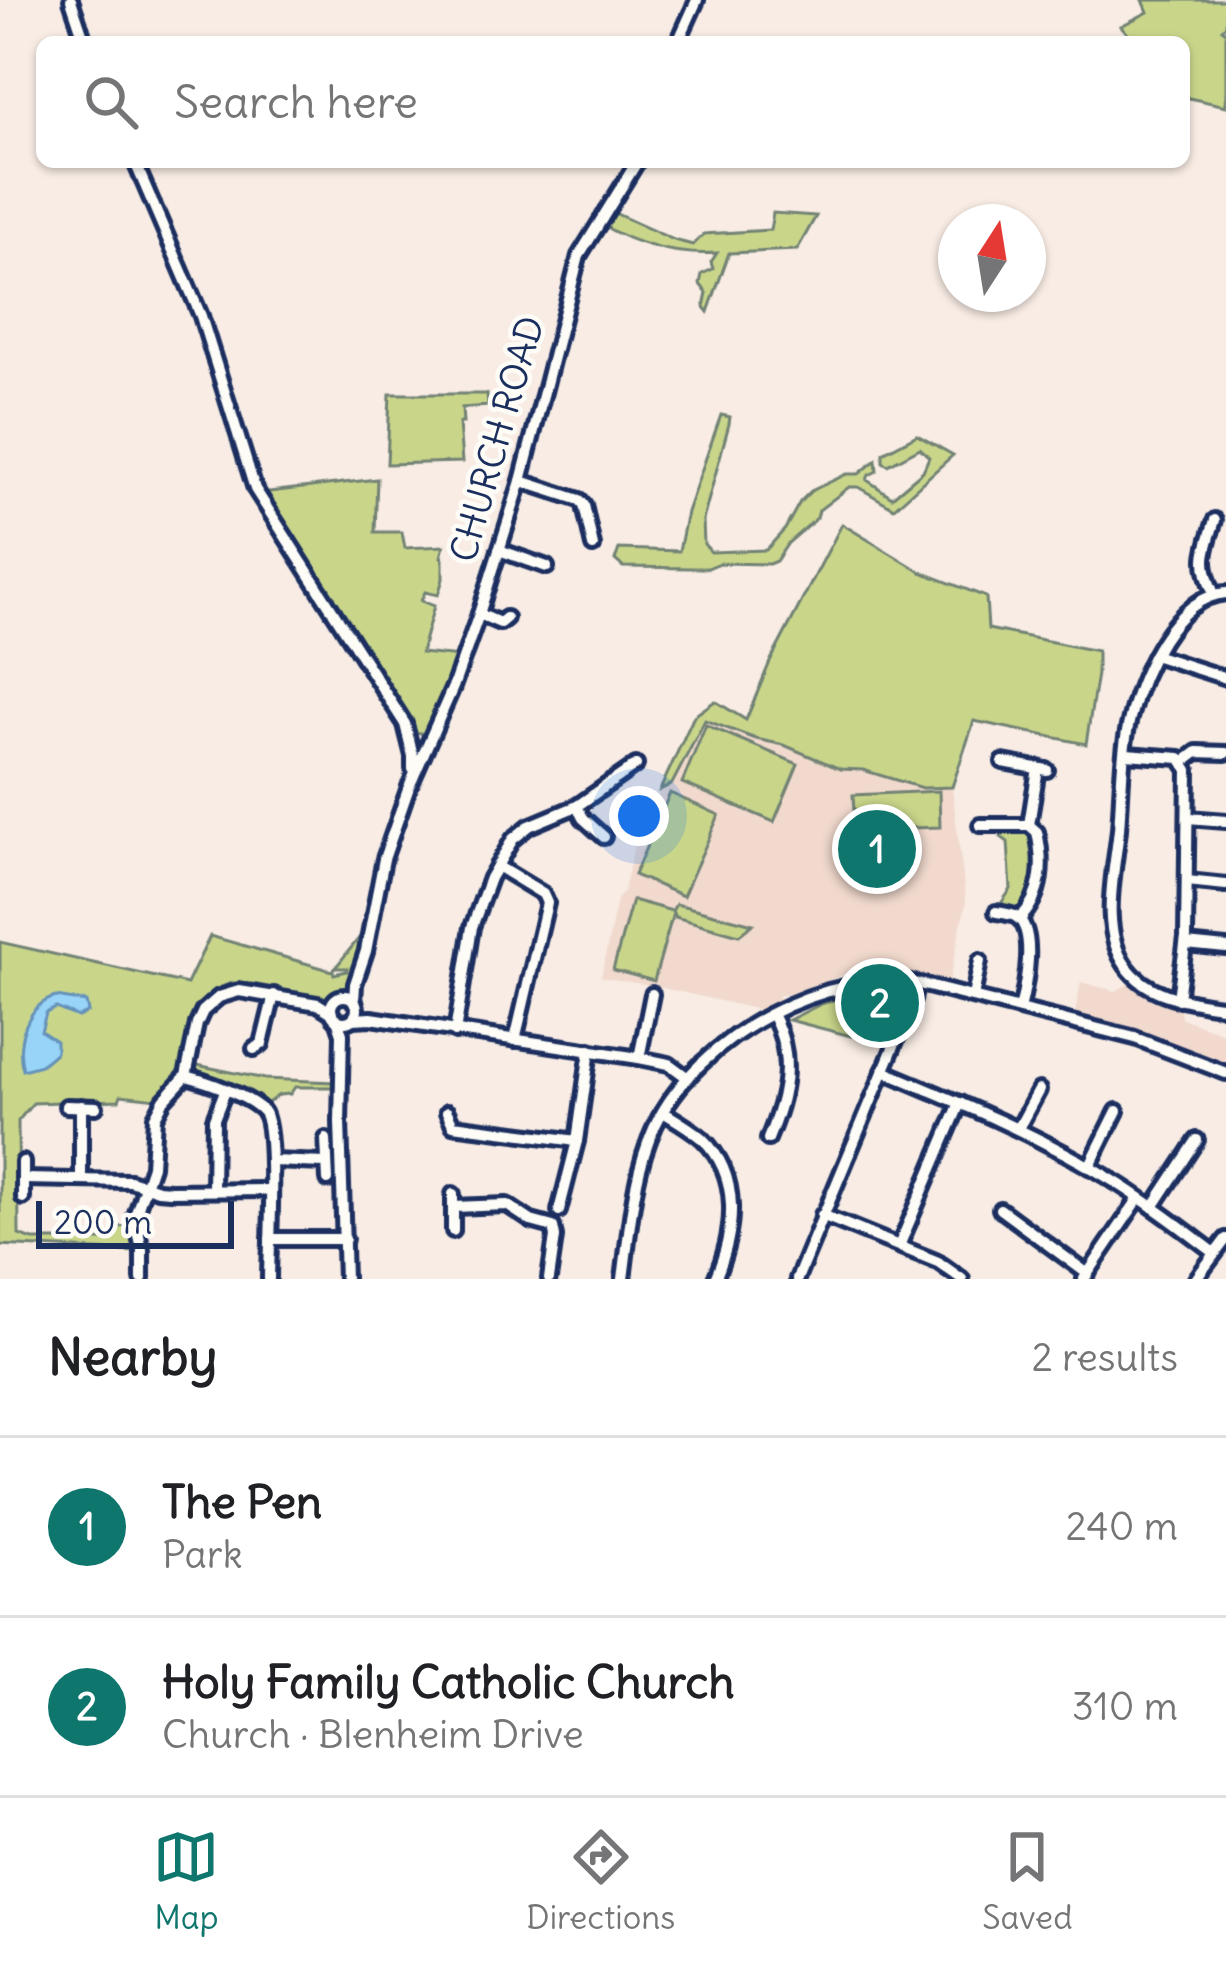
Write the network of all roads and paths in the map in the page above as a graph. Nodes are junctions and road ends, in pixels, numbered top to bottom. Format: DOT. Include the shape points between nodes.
graph roads {
  1 [pos="71,0"];
  2 [pos="697,0"];
  3 [pos="83,36"];
  4 [pos="681,36"];
  5 [pos="138,168"];
  6 [pos="634,168"];
  7 [pos="521,481"];
  8 [pos="1216,520"];
  9 [pos="593,546"];
  10 [pos="499,550"];
  11 [pos="547,567"];
  12 [pos="1220,593"];
  13 [pos="478,614"];
  14 [pos="506,618"];
  15 [pos="1154,655"];
  16 [pos="1226,678"];
  17 [pos="405,724"];
  18 [pos="409,740"];
  19 [pos="428,743"];
  20 [pos="1126,754"];
  21 [pos="1226,754"];
  22 [pos="1185,761"];
  23 [pos="1004,762"];
  24 [pos="636,764"];
  25 [pos="412,778"];
  26 [pos="577,806"];
  27 [pos="1188,818"];
  28 [pos="1226,821"];
  29 [pos="980,825"];
  30 [pos="1028,825"];
  31 [pos="601,829"];
  32 [pos="497,866"];
  33 [pos="1187,881"];
  34 [pos="1226,885"];
  35 [pos="996,912"];
  36 [pos="1020,919"];
  37 [pos="1186,944"];
  38 [pos="1226,948"];
  39 [pos="980,961"];
  40 [pos="916,984"];
  41 [pos="274,995"];
  42 [pos="973,997"];
  43 [pos="654,998"];
  44 [pos="1178,999"];
  45 [pos="1226,1007"];
  46 [pos="1020,1009"];
  47 [pos="345,1010"];
  48 [pos="773,1016"];
  49 [pos="455,1031"];
  50 [pos="514,1040"];
  51 [pos="254,1048"];
  52 [pos="590,1050"];
  53 [pos="639,1058"];
  54 [pos="883,1071"];
  55 [pos="1226,1073"];
  56 [pos="186,1076"];
  57 [pos="688,1078"];
  58 [pos="1040,1090"];
  59 [pos="225,1091"];
  60 [pos="959,1103"];
  61 [pos="67,1106"];
  62 [pos="81,1106"];
  63 [pos="96,1107"];
  64 [pos="1118,1111"];
  65 [pos="663,1112"];
  66 [pos="450,1124"];
  67 [pos="1018,1129"];
  68 [pos="768,1138"];
  69 [pos="326,1139"];
  70 [pos="1197,1141"];
  71 [pos="577,1142"];
  72 [pos="23,1162"];
  73 [pos="271,1162"];
  74 [pos="326,1163"];
  75 [pos="1089,1167"];
  76 [pos="23,1179"];
  77 [pos="81,1179"];
  78 [pos="328,1180"];
  79 [pos="146,1184"];
  80 [pos="213,1190"];
  81 [pos="270,1190"];
  82 [pos="23,1198"];
  83 [pos="1139,1198"];
  84 [pos="1153,1207"];
  85 [pos="1000,1209"];
  86 [pos="559,1211"];
  87 [pos="822,1215"];
  88 [pos="453,1231"];
  89 [pos="270,1239"];
  90 [pos="345,1239"];
  91 [pos="1226,1239"];
  92 [pos="899,1246"];
  93 [pos="1215,1253"];
  94 [pos="1086,1276"];
  95 [pos="142,1279"];
  96 [pos="269,1279"];
  97 [pos="345,1279"];
  98 [pos="549,1279"];
  99 [pos="623,1279"];
  100 [pos="715,1279"];
  101 [pos="797,1279"];
  102 [pos="962,1279"];
  103 [pos="1196,1279"];
  1 -- 3 [label="street"];
  2 -- 4 [label="street"];
  5 -- 17 [label="street" via="201,316 255,488"];
  6 -- 7 [label="street, CHURCH ROAD" via="579,256"];
  7 -- 9 [label="street" via="580,500"];
  7 -- 10 [label="street, CHURCH ROAD"];
  8 -- 12 [label="street" via="1203,556"];
  10 -- 11 [label="street"];
  10 -- 13 [label="street, CHURCH ROAD"];
  12 -- 15 [label="street" via="1190,608"];
  13 -- 14 [label="street"];
  13 -- 19 [label="street, CHURCH ROAD"];
  15 -- 16 [label="street"];
  15 -- 20 [label="street" via="1130,717"];
  17 -- 18 [label="street"];
  17 -- 19 [label="street"];
  18 -- 19 [label="street"];
  18 -- 25 [label="street"];
  19 -- 25 [label="street, CHURCH ROAD"];
  20 -- 22 [label="street"];
  20 -- 44 [label="street" via="1112,932 1134,975"];
  21 -- 22 [label="street" via="1197,752"];
  22 -- 27 [label="street"];
  23 -- 30 [label="street" via="1043,769"];
  24 -- 26 [label="street"];
  25 -- 47 [label="street, CHURCH ROAD"];
  26 -- 31 [label="street"];
  26 -- 32 [label="street" via="523,830"];
  27 -- 28 [label="street"];
  27 -- 33 [label="street"];
  29 -- 30 [label="street"];
  30 -- 36 [label="street" via="1039,838 1040,876 1035,902"];
  32 -- 49 [label="street" via="472,927"];
  32 -- 50 [label="street" via="547,903"];
  33 -- 34 [label="street"];
  33 -- 37 [label="street"];
  35 -- 36 [label="street"];
  36 -- 46 [label="street" via="1028,973"];
  37 -- 38 [label="street"];
  37 -- 44 [label="street"];
  39 -- 42 [label="street"];
  40 -- 42 [label="street"];
  40 -- 48 [label="street" via="843,986"];
  40 -- 54 [label="street"];
  41 -- 47 [label="street"];
  41 -- 51 [label="street" via="268,1039"];
  41 -- 56 [label="street" via="239,991 211,1001 197,1024"];
  42 -- 46 [label="street"];
  43 -- 53 [label="street"];
  44 -- 45 [label="street"];
  46 -- 55 [label="street" via="1135,1038"];
  47 -- 49 [label="street"];
  47 -- 90 [label="street"];
  48 -- 57 [label="street"];
  48 -- 68 [label="street" via="788,1067"];
  49 -- 50 [label="street"];
  50 -- 52 [label="street"];
  52 -- 53 [label="street"];
  52 -- 71 [label="street"];
  53 -- 57 [label="street"];
  54 -- 60 [label="street"];
  54 -- 87 [label="street"];
  56 -- 59 [label="street"];
  56 -- 79 [label="street" via="158,1108"];
  57 -- 65 [label="street"];
  58 -- 67 [label="street"];
  59 -- 73 [label="street" via="264,1113"];
  59 -- 80 [label="street" via="214,1119"];
  60 -- 67 [label="street"];
  60 -- 92 [label="street"];
  61 -- 62 [label="street"];
  62 -- 63 [label="street"];
  62 -- 77 [label="street"];
  64 -- 75 [label="street"];
  65 -- 99 [label="street" via="638,1176"];
  65 -- 100 [label="street" via="705,1142 728,1181 731,1225"];
  66 -- 71 [label="street"];
  67 -- 75 [label="street"];
  69 -- 74 [label="street"];
  70 -- 84 [label="street"];
  71 -- 86 [label="street"];
  72 -- 76 [label="street"];
  73 -- 74 [label="street"];
  73 -- 81 [label="street"];
  74 -- 78 [label="street"];
  75 -- 83 [label="street"];
  76 -- 77 [label="street"];
  76 -- 82 [label="street"];
  77 -- 79 [label="street"];
  79 -- 80 [label="street"];
  79 -- 95 [label="street" via="135,1216"];
  80 -- 81 [label="street"];
  81 -- 89 [label="street"];
  83 -- 84 [label="street"];
  83 -- 94 [label="street"];
  84 -- 93 [label="street"];
  85 -- 94 [label="street"];
  87 -- 92 [label="street"];
  87 -- 101 [label="street"];
  88 -- 98 [label="street" via="453,1200 507,1205 553,1227"];
  89 -- 90 [label="street"];
  89 -- 96 [label="street"];
  90 -- 97 [label="street"];
  91 -- 93 [label="street"];
  92 -- 102 [label="street"];
  93 -- 103 [label="street"];
}
